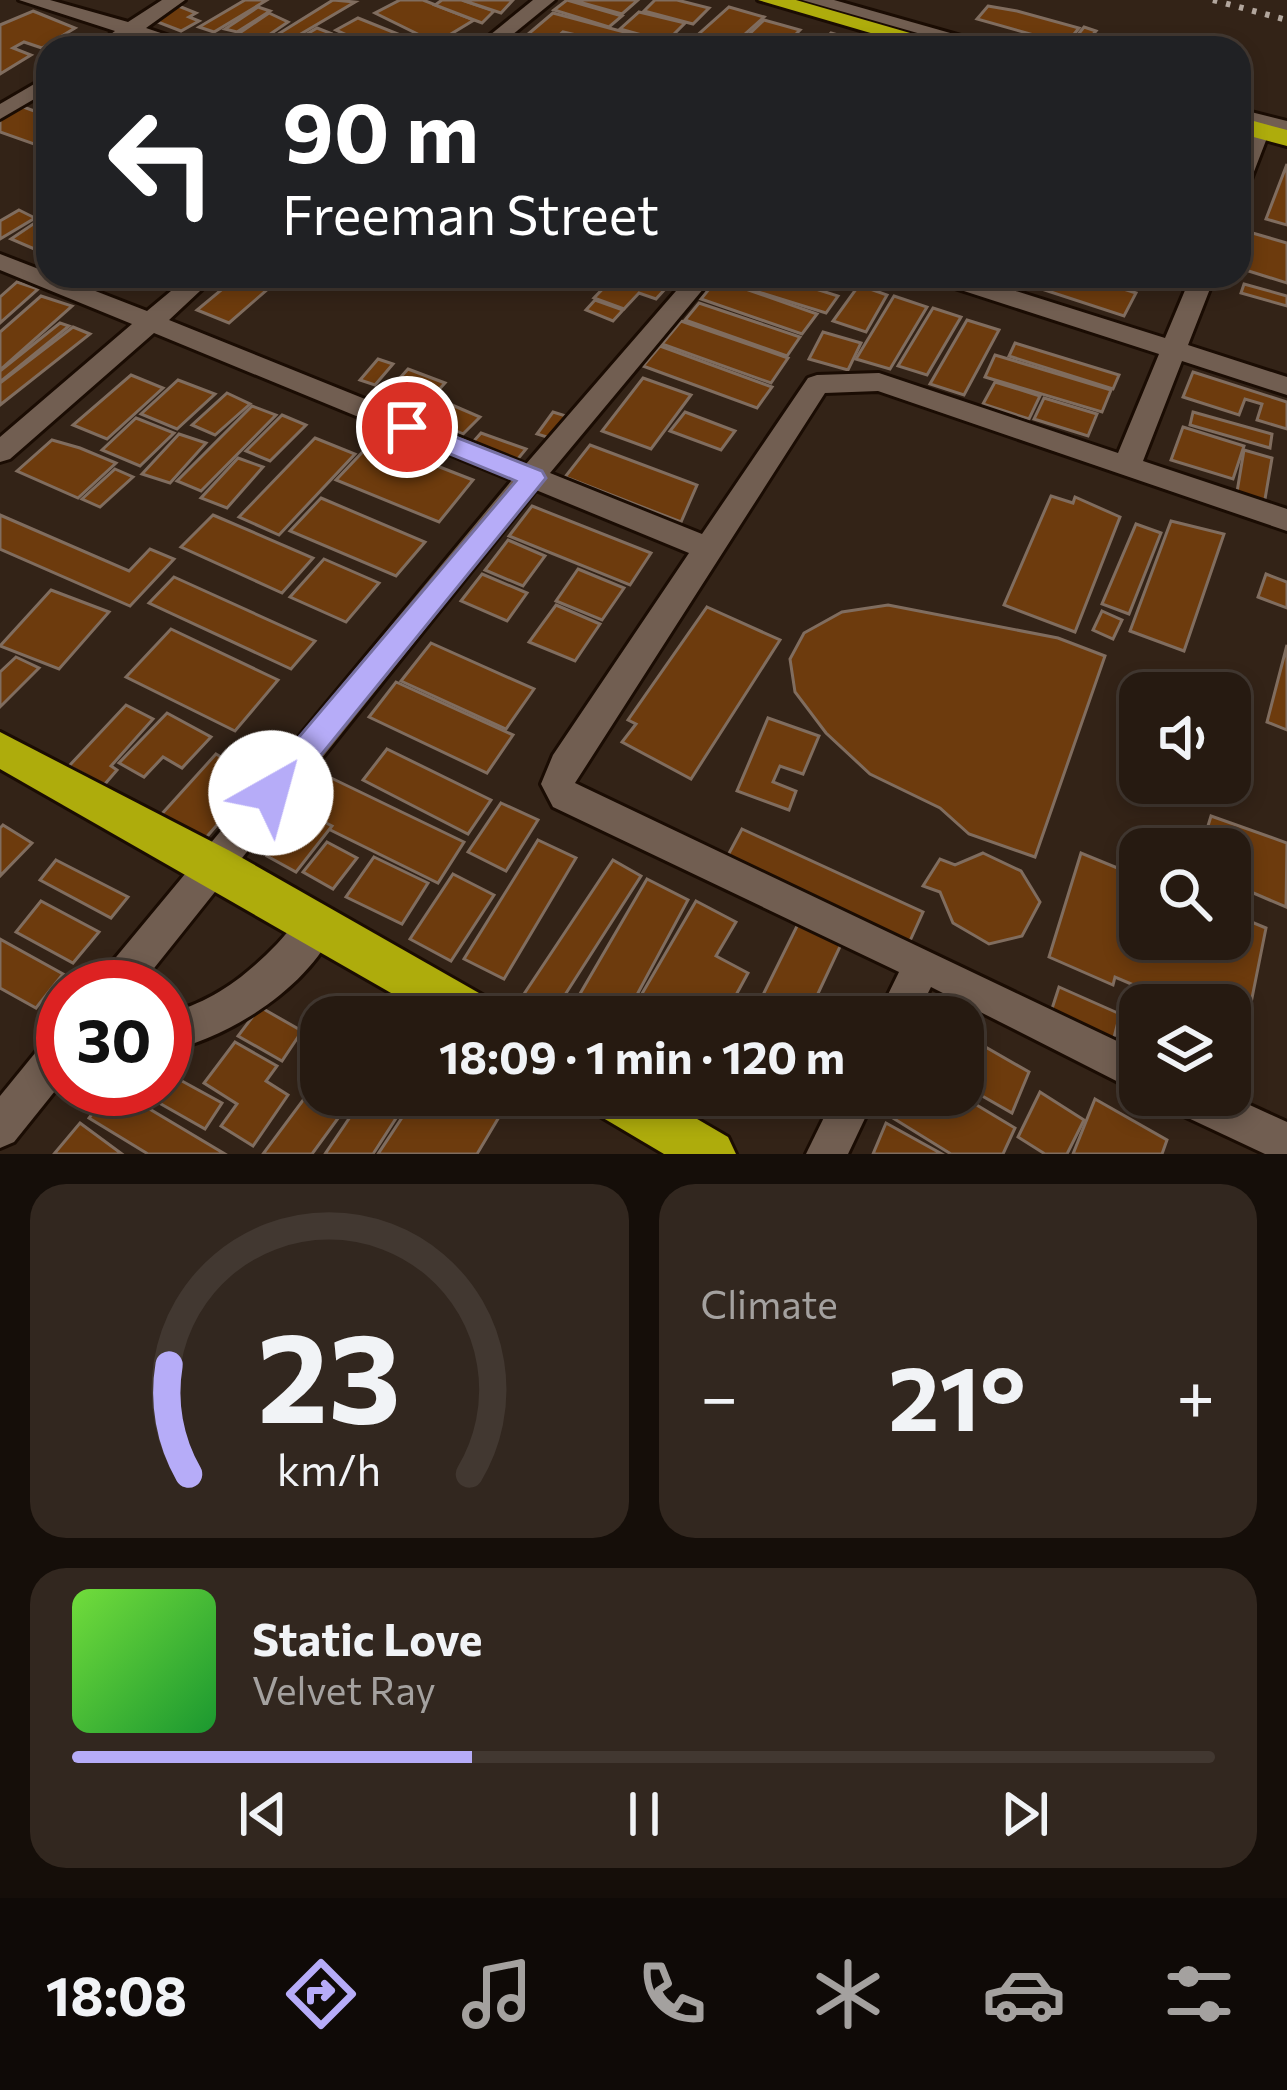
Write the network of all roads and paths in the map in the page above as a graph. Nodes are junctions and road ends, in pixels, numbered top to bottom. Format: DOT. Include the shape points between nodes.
graph roads {
  1 [pos="29,0"];
  2 [pos="175,0"];
  3 [pos="544,0"];
  4 [pos="769,0"];
  5 [pos="812,0"];
  6 [pos="127,32"];
  7 [pos="121,36"];
  8 [pos="144,36"];
  9 [pos="499,36"];
  10 [pos="882,36"];
  11 [pos="929,36"];
  12 [pos="36,90"];
  13 [pos="0,113"];
  14 [pos="1251,124"];
  15 [pos="1251,125"];
  16 [pos="1287,128"];
  17 [pos="1287,138"];
  18 [pos="0,261"];
  19 [pos="36,275"];
  20 [pos="68,288"];
  21 [pos="190,288"];
  22 [pos="692,288"];
  23 [pos="979,288"];
  24 [pos="1199,288"];
  25 [pos="152,321"];
  26 [pos="1175,351"];
  27 [pos="1287,386"];
  28 [pos="0,452"];
  29 [pos="1127,465"];
  30 [pos="533,478"];
  31 [pos="1287,520"];
  32 [pos="709,548"];
  33 [pos="0,749"];
  34 [pos="215,865"];
  35 [pos="319,924"];
  36 [pos="137,960"];
  37 [pos="923,964"];
  38 [pos="441,996"];
  39 [pos="907,996"];
  40 [pos="192,1025"];
  41 [pos="1119,1062"];
  42 [pos="36,1083"];
  43 [pos="646,1116"];
  44 [pos="845,1116"];
  45 [pos="1228,1116"];
  46 [pos="0,1128"];
  47 [pos="1287,1143"];
  48 [pos="711,1154"];
  49 [pos="826,1154"];
  1 -- 6 [label="street"];
  2 -- 6 [label="street"];
  3 -- 9 [label="street"];
  4 -- 10 [label="highway"];
  5 -- 11 [label="street"];
  6 -- 7 [label="street"];
  6 -- 8 [label="street"];
  12 -- 13 [label="street"];
  14 -- 16 [label="street"];
  15 -- 17 [label="highway"];
  18 -- 19 [label="street"];
  20 -- 25 [label="street"];
  21 -- 25 [label="street"];
  22 -- 30 [label="street"];
  23 -- 26 [label="street"];
  24 -- 26 [label="street"];
  25 -- 28 [label="street"];
  25 -- 30 [label="street"];
  26 -- 27 [label="street"];
  26 -- 29 [label="street"];
  29 -- 31 [label="street"];
  29 -- 32 [label="street" via="879,382 817,384"];
  30 -- 32 [label="street"];
  30 -- 34 [label="street"];
  32 -- 37 [label="street" via="558,784 565,796"];
  33 -- 34 [label="highway"];
  34 -- 35 [label="highway"];
  34 -- 36 [label="street"];
  35 -- 38 [label="highway"];
  35 -- 40 [label="street" via="229,1014"];
  37 -- 39 [label="street"];
  37 -- 41 [label="street"];
  42 -- 46 [label="street"];
  43 -- 48 [label="highway"];
  44 -- 49 [label="street"];
  45 -- 47 [label="street"];
}
